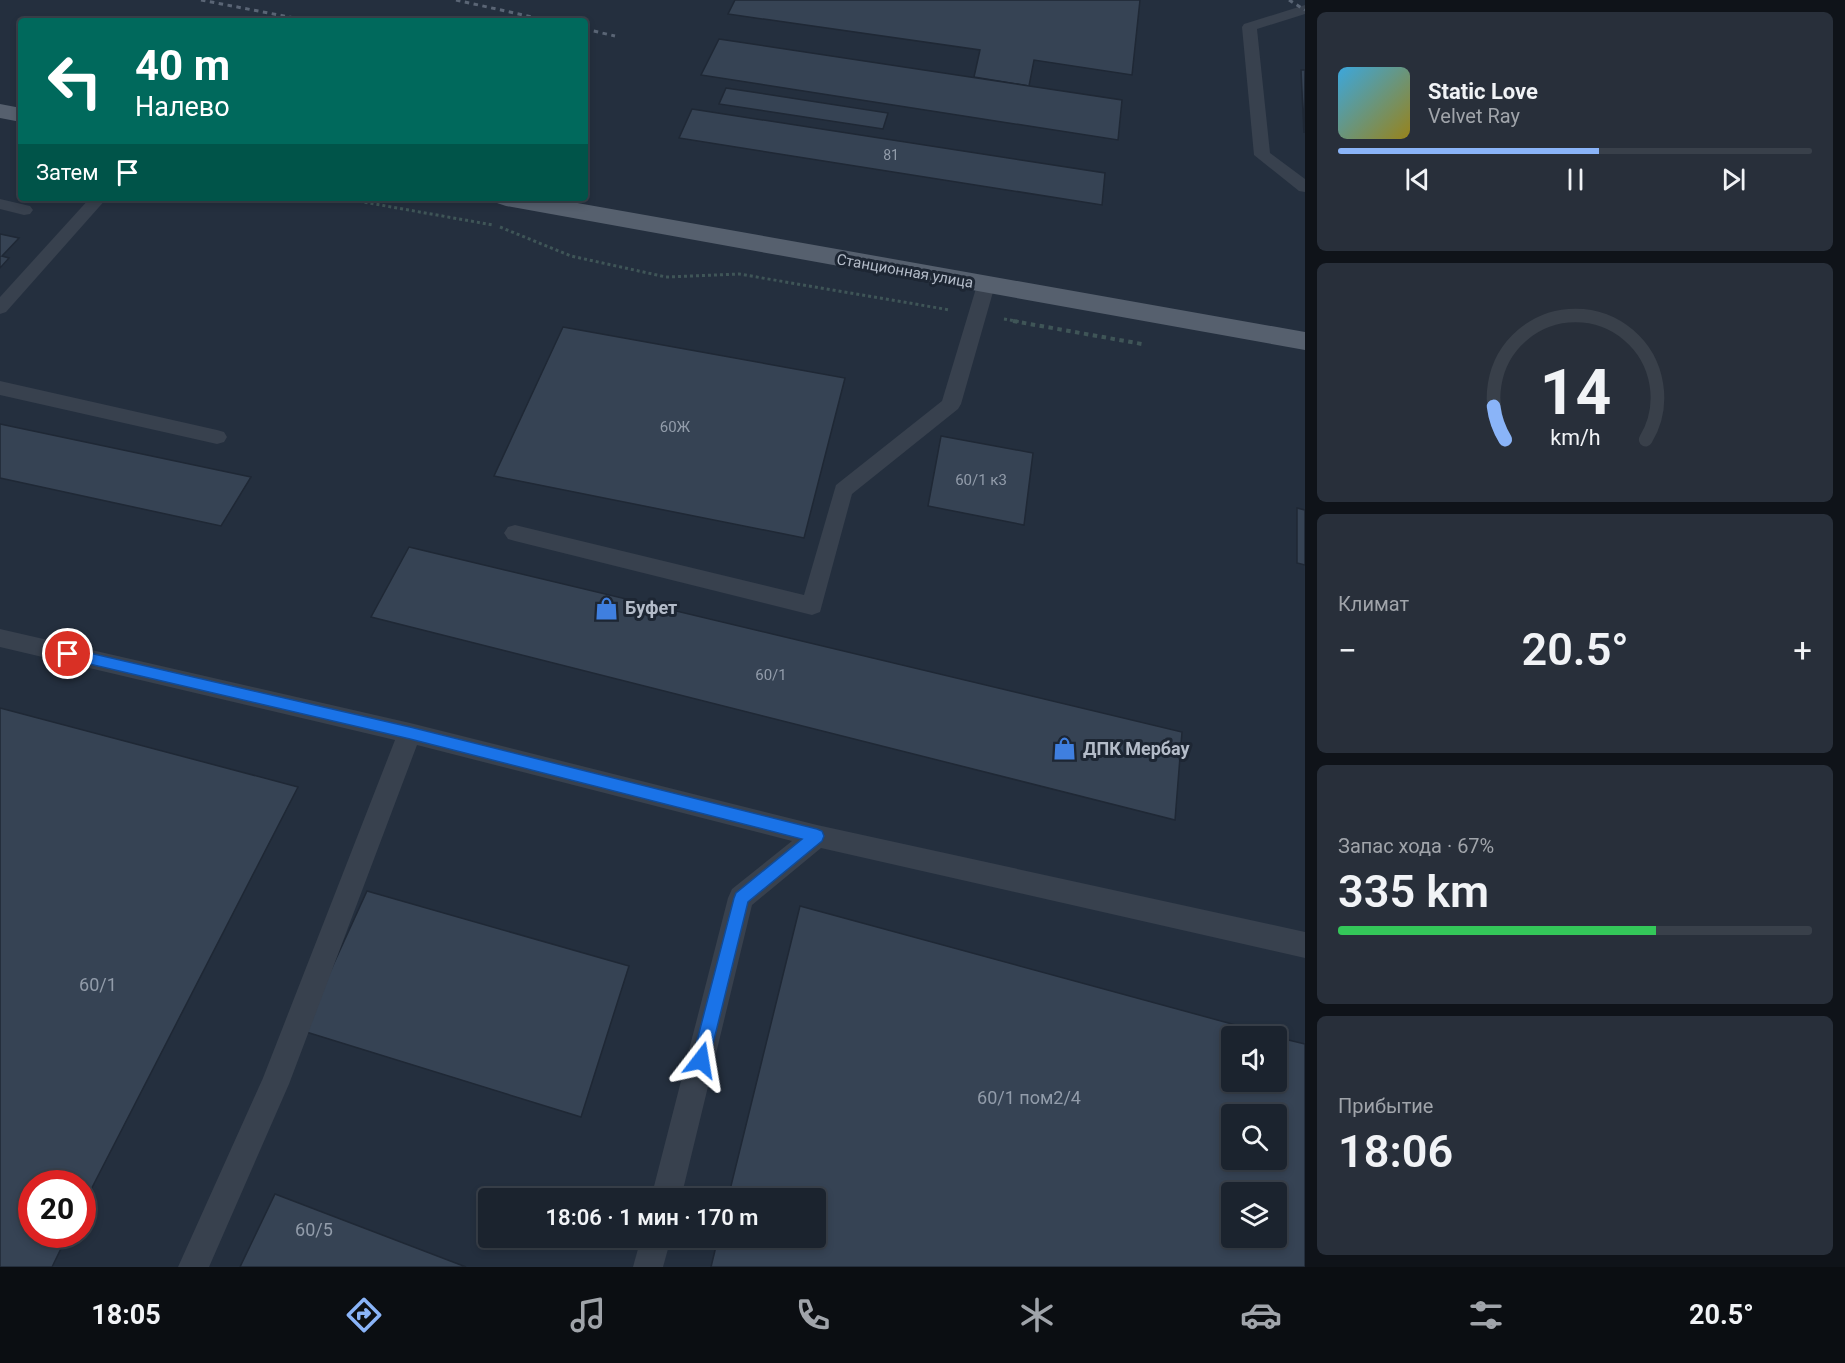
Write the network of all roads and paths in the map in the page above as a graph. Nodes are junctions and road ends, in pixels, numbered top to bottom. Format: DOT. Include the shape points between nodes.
graph roads {
  1 [pos="1305,9"];
  2 [pos="0,111"];
  3 [pos="18,114"];
  4 [pos="1305,187"];
  5 [pos="96,201"];
  6 [pos="358,201"];
  7 [pos="523,201"];
  8 [pos="0,204"];
  9 [pos="24,210"];
  10 [pos="986,285"];
  11 [pos="0,308"];
  12 [pos="978,315"];
  13 [pos="1305,341"];
  14 [pos="1153,346"];
  15 [pos="0,388"];
  16 [pos="217,437"];
  17 [pos="515,533"];
  18 [pos="0,638"];
  19 [pos="410,733"];
  20 [pos="817,836"];
  21 [pos="1305,945"];
  22 [pos="668,1188"];
  23 [pos="653,1248"];
  24 [pos="193,1267"];
  25 [pos="648,1267"];
  1 -- 4 [label="lane" via="1249,27 1262,155"];
  2 -- 3 [label="main road"];
  5 -- 11 [label="lane"];
  6 -- 12 [label="path" via="495,225 571,256 666,277 740,274"];
  7 -- 10 [label="main road, Станционная улица"];
  8 -- 9 [label="lane"];
  10 -- 12 [label="lane"];
  10 -- 13 [label="main road, Станционная улица"];
  12 -- 14 [label="path"];
  12 -- 17 [label="lane" via="951,404 843,490 812,606"];
  15 -- 16 [label="lane"];
  18 -- 19 [label="lane"];
  19 -- 20 [label="lane"];
  19 -- 24 [label="lane" via="275,1084"];
  20 -- 21 [label="lane"];
  20 -- 22 [label="lane" via="741,898"];
  23 -- 25 [label="lane"];
}
